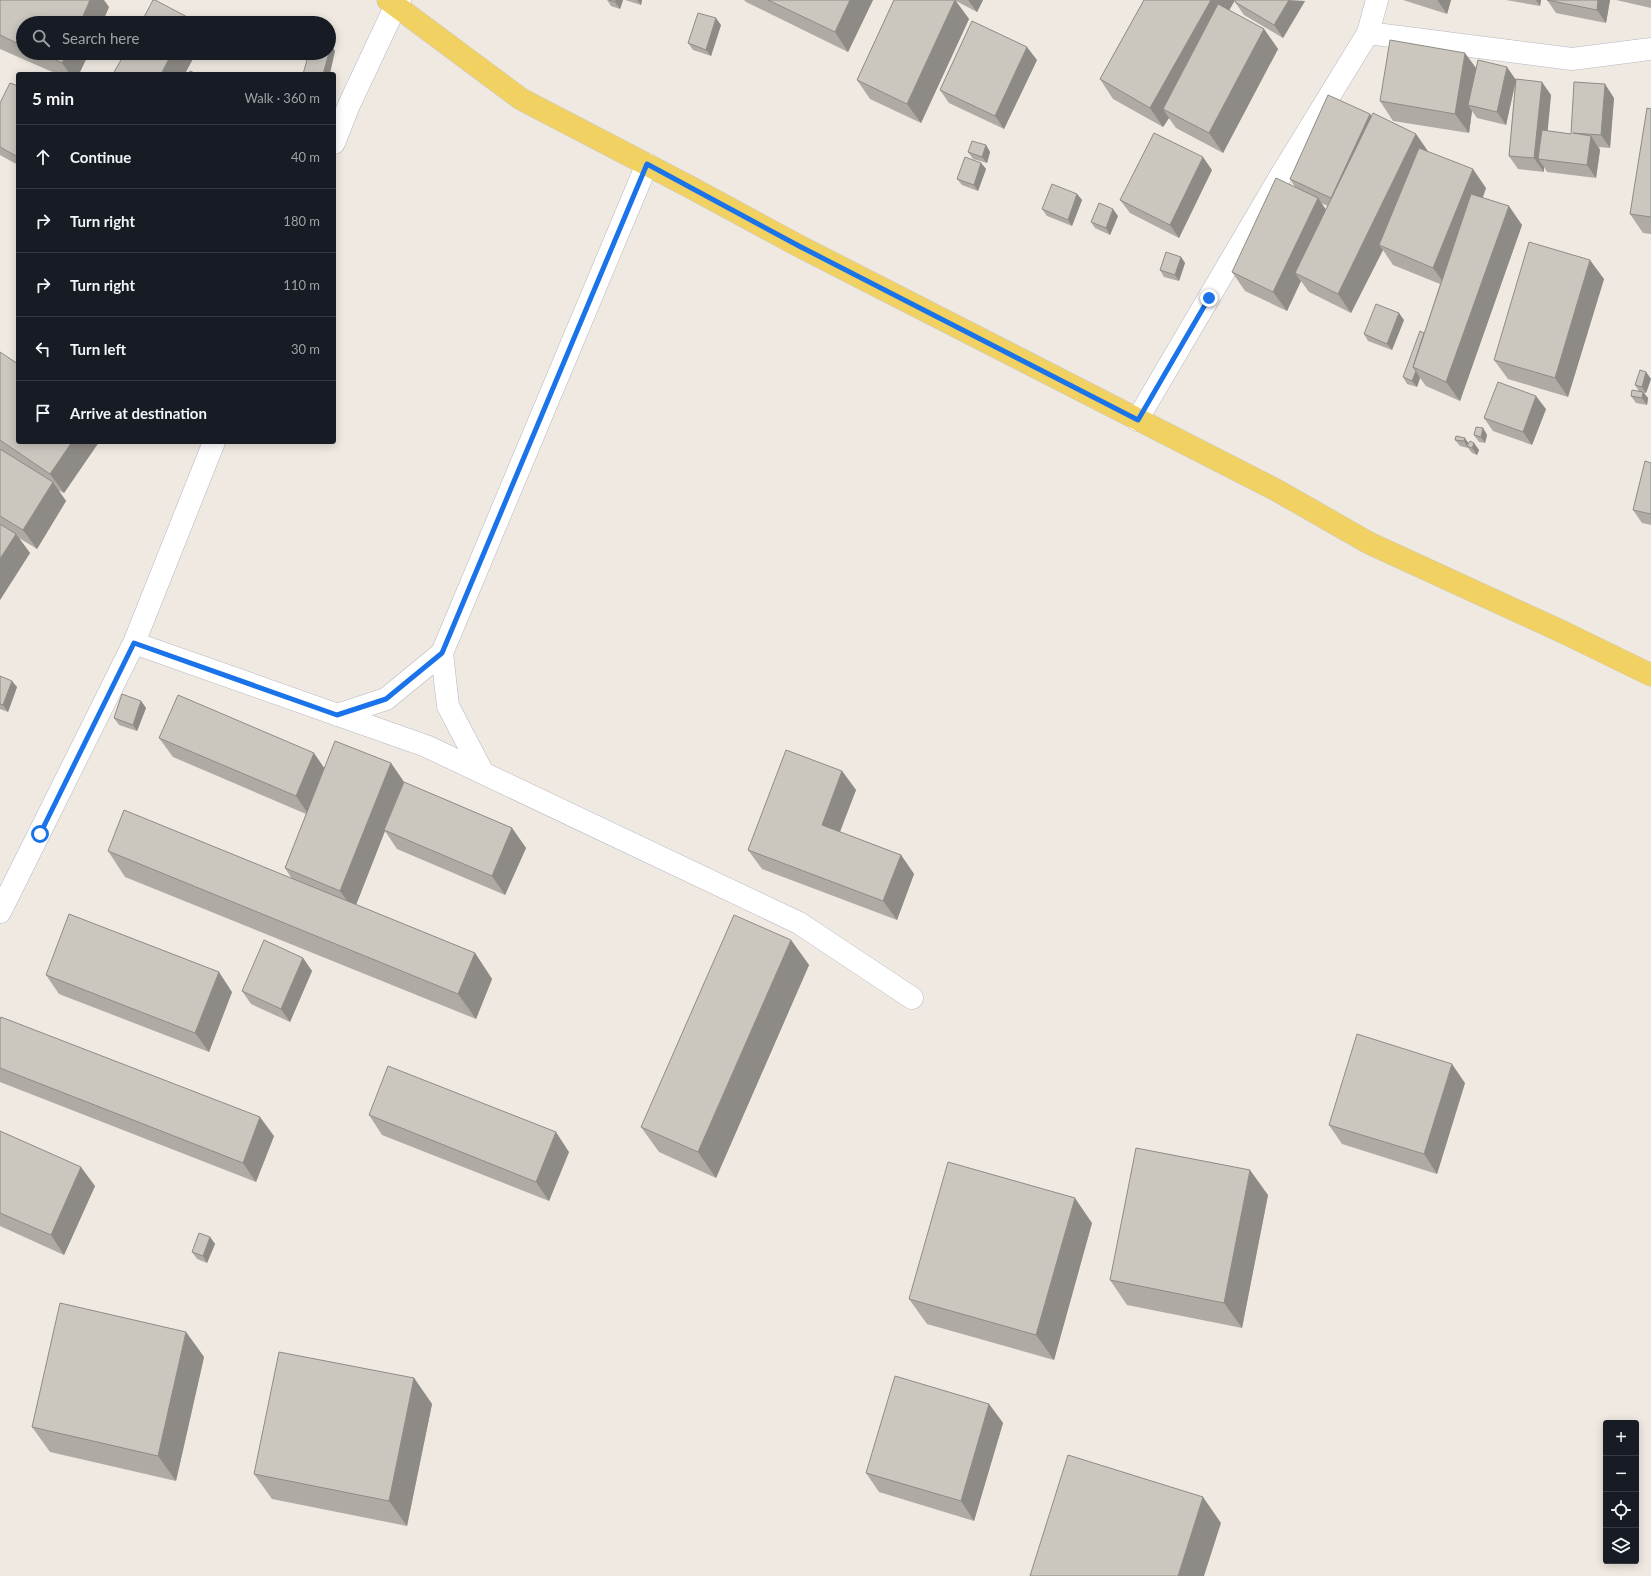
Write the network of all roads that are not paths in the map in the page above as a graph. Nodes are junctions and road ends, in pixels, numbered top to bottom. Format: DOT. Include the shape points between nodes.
graph roads {
  1 [pos="1377,0"];
  2 [pos="395,2"];
  3 [pos="1368,33"];
  4 [pos="1651,49"];
  5 [pos="336,138"];
  6 [pos="647,164"];
  7 [pos="1138,420"];
  8 [pos="213,444"];
  9 [pos="134,643"];
  10 [pos="442,653"];
  11 [pos="1651,675"];
  12 [pos="337,715"];
  13 [pos="483,773"];
  14 [pos="0,912"];
  15 [pos="912,998"];
  1 -- 3 [label="street"];
  2 -- 5 [label="street"];
  2 -- 6 [label="main road" via="521,99"];
  3 -- 4 [label="street" via="1572,59"];
  3 -- 7 [label="street"];
  6 -- 7 [label="main road" via="799,246"];
  6 -- 10 [label="street"];
  7 -- 11 [label="main road" via="1278,492 1369,543"];
  8 -- 9 [label="street"];
  9 -- 12 [label="street"];
  9 -- 14 [label="street"];
  10 -- 12 [label="street" via="386,699"];
  10 -- 13 [label="street" via="448,706"];
  12 -- 13 [label="street" via="426,746"];
  13 -- 15 [label="street" via="799,923"];
}
